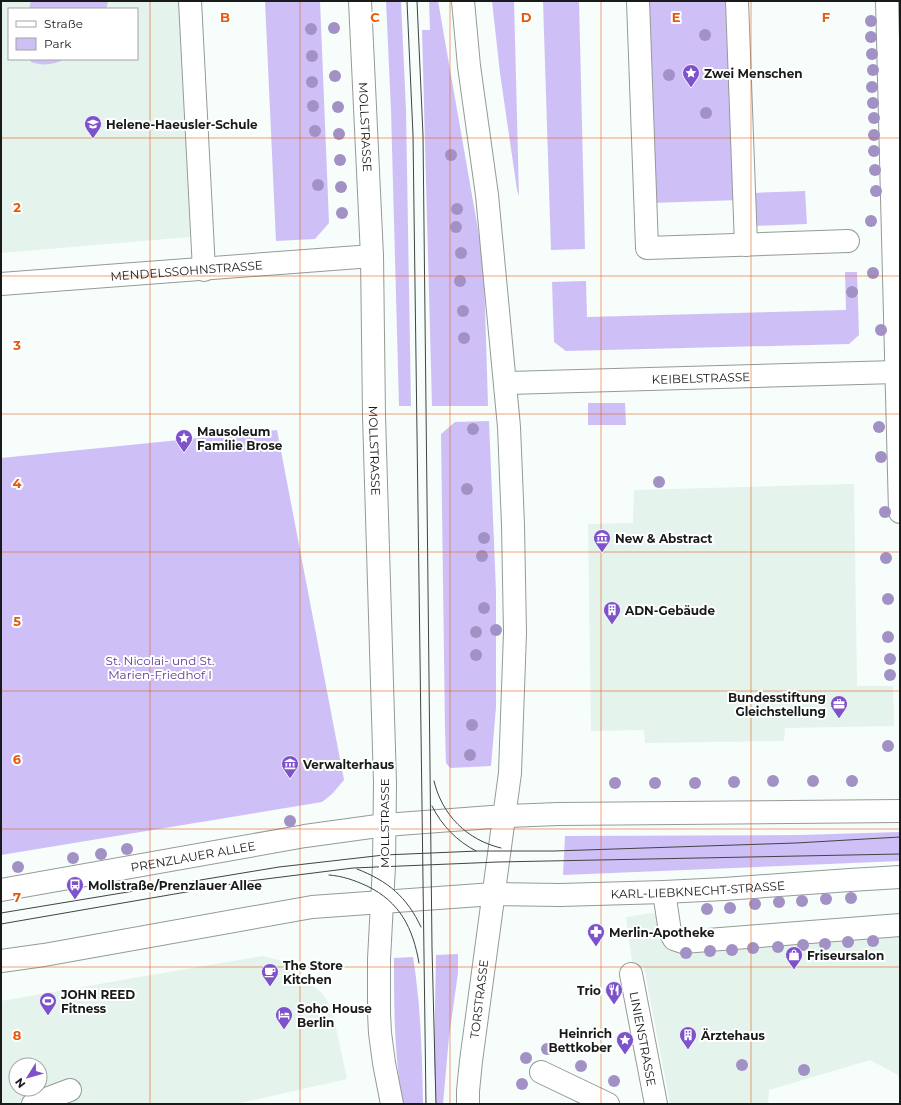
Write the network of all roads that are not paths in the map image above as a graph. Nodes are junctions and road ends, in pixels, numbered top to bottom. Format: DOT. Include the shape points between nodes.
graph roads {
  1 [pos="190,1"];
  2 [pos="360,1"];
  3 [pos="463,1"];
  4 [pos="638,1"];
  5 [pos="737,1"];
  6 [pos="888,1"];
  7 [pos="848,241"];
  8 [pos="746,245"];
  9 [pos="372,256"];
  10 [pos="204,270"];
  11 [pos="1,284"];
  12 [pos="898,343"];
  13 [pos="896,372"];
  14 [pos="505,383"];
  15 [pos="900,512"];
  16 [pos="900,811"];
  17 [pos="505,816"];
  18 [pos="385,825"];
  19 [pos="900,877"];
  20 [pos="1,890"];
  21 [pos="664,892"];
  22 [pos="494,894"];
  23 [pos="383,901"];
  24 [pos="900,926"];
  25 [pos="1,961"];
  26 [pos="631,974"];
  27 [pos="541,1072"];
  28 [pos="70,1090"];
  29 [pos="32,1104"];
  30 [pos="392,1104"];
  31 [pos="468,1104"];
  32 [pos="608,1104"];
  33 [pos="656,1104"];
  1 -- 10 [label="main road"];
  2 -- 9 [label="main road, MOLLSTRASSE"];
  3 -- 14 [label="main road" via="489,216"];
  4 -- 8 [label="main road" via="647,248"];
  5 -- 8 [label="main road"];
  6 -- 12 [label="main road"];
  7 -- 8 [label="main road"];
  9 -- 10 [label="main road, MENDELSSOHNSTRASSE"];
  9 -- 18 [label="main road, MOLLSTRASSE"];
  10 -- 11 [label="main road, MENDELSSOHNSTRASSE"];
  12 -- 13 [label="main road"];
  13 -- 14 [label="main road, KEIBELSTRASSE"];
  13 -- 15 [label="main road"];
  14 -- 17 [label="main road" via="509,426 515,634 510,765"];
  16 -- 17 [label="main road"];
  17 -- 18 [label="main road, PRENZLAUER ALLEE"];
  17 -- 22 [label="main road"];
  18 -- 20 [label="main road, PRENZLAUER ALLEE" via="305,836"];
  18 -- 23 [label="main road, MOLLSTRASSE"];
  19 -- 21 [label="main road, KARL-LIEBKNECHT-STRASSE"];
  21 -- 22 [label="main road, KARL-LIEBKNECHT-STRASSE"];
  21 -- 24 [label="main road" via="670,932 674,939 683,942"];
  22 -- 23 [label="main road, KARL-LIEBKNECHT-STRASSE"];
  22 -- 31 [label="main road, TORSTRASSE" via="471,1061"];
  23 -- 25 [label="main road" via="312,907"];
  23 -- 30 [label="main road" via="379,959 380,1033"];
  26 -- 33 [label="main road, LINIENSTRASSE"];
  27 -- 32 [label="main road"];
  28 -- 29 [label="main road"];
}
